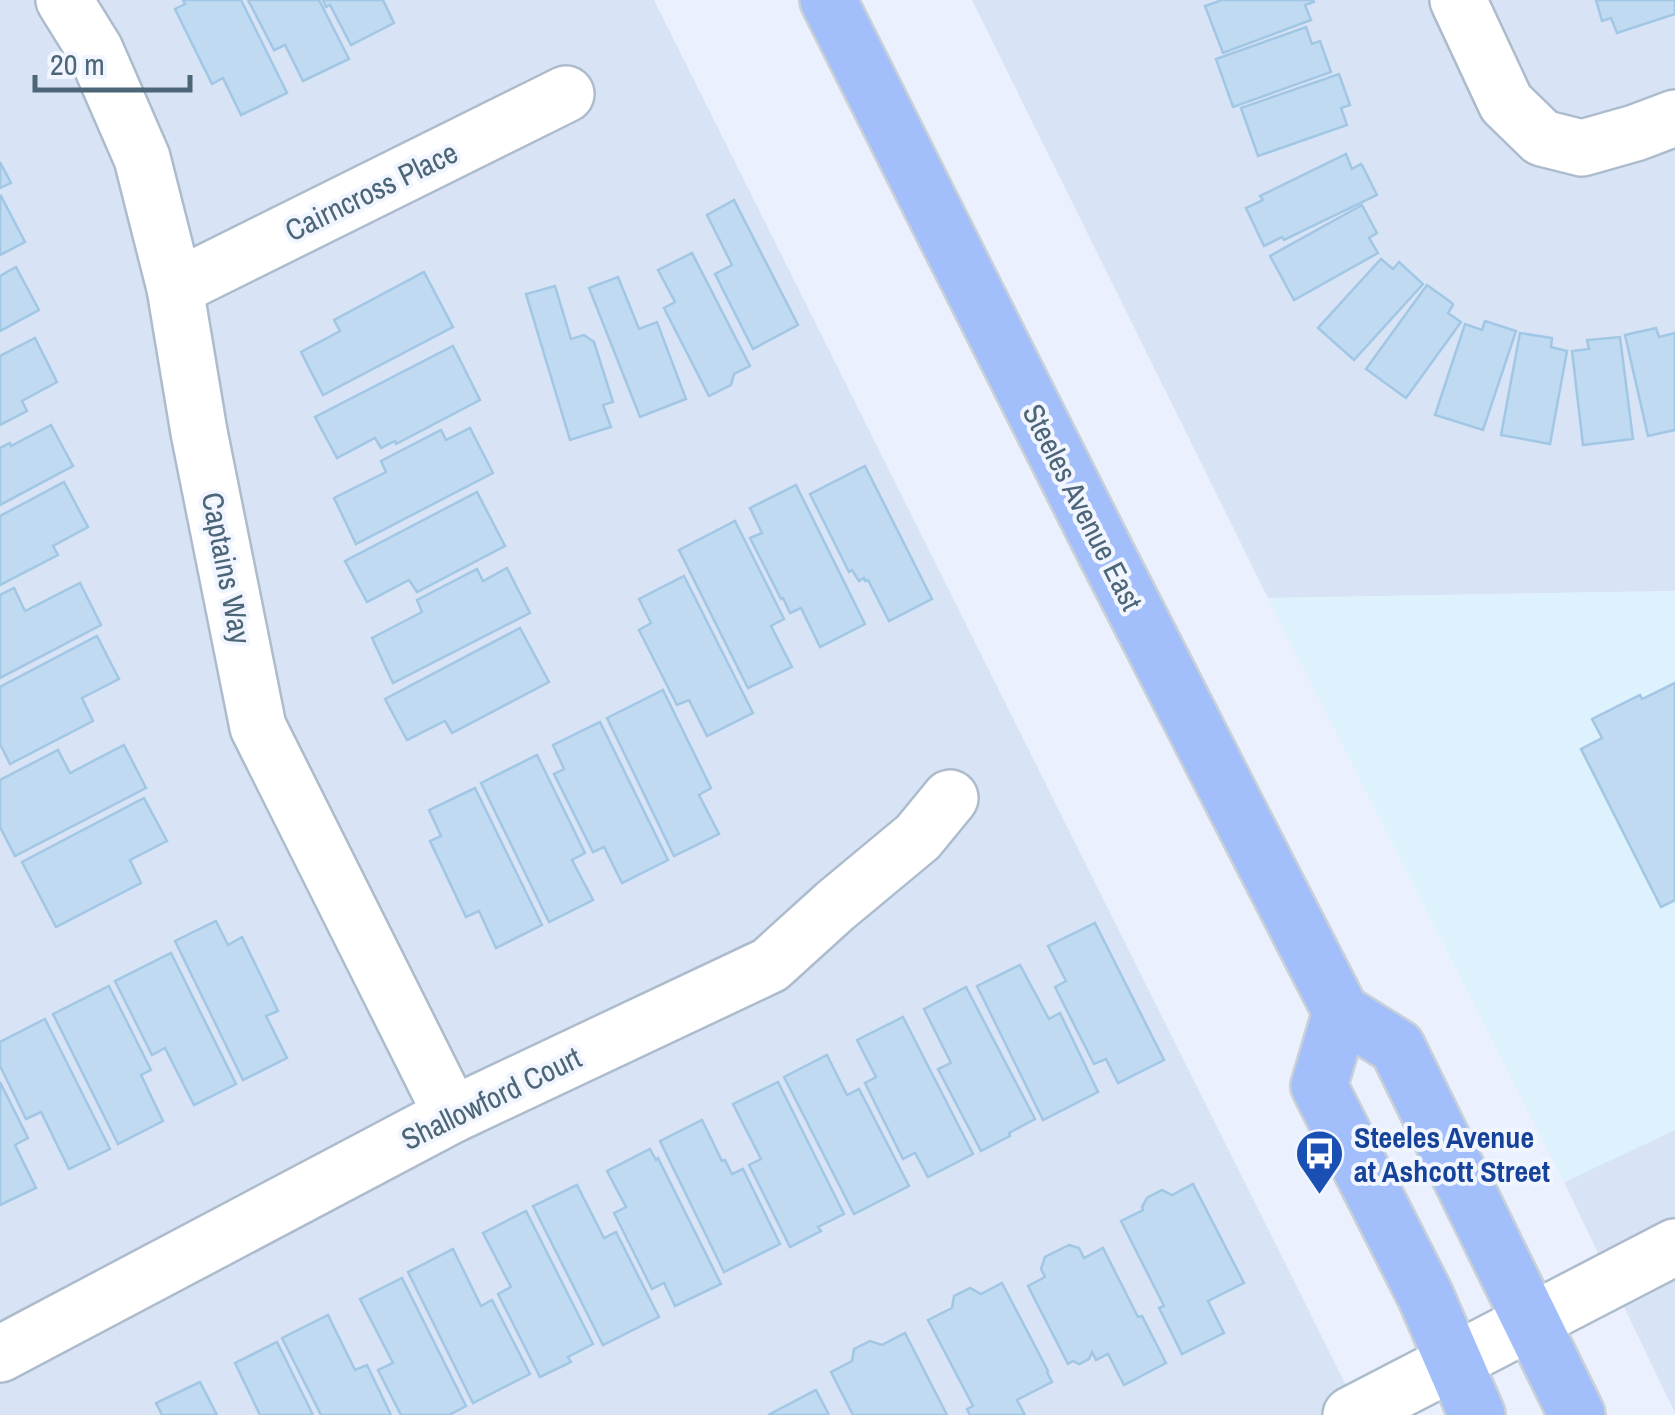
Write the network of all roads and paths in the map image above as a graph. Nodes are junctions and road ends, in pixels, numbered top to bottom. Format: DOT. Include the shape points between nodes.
graph roads {
  1 [pos="64,0"];
  2 [pos="828,0"];
  3 [pos="1458,0"];
  4 [pos="566,94"];
  5 [pos="1675,118"];
  6 [pos="175,288"];
  7 [pos="950,798"];
  8 [pos="1341,1012"];
  9 [pos="452,1115"];
  10 [pos="1675,1247"];
  11 [pos="1531,1322"];
  12 [pos="0,1354"];
  13 [pos="1454,1362"];
  14 [pos="1351,1415"];
  15 [pos="1478,1415"];
  16 [pos="1578,1415"];
  1 -- 6 [label="street, Captains Way" via="95,50 142,158"];
  2 -- 8 [label="main road, Steeles Avenue East"];
  3 -- 5 [label="street" via="1506,104 1542,138 1582,148"];
  4 -- 6 [label="street, Cairncross Place"];
  6 -- 9 [label="street, Captains Way" via="258,727"];
  7 -- 9 [label="street, Shallowford Court" via="918,837 770,965"];
  8 -- 11 [label="main road" via="1397,1047"];
  8 -- 13 [label="main road" via="1319,1086"];
  9 -- 12 [label="street, Shallowford Court"];
  10 -- 11 [label="street"];
  11 -- 13 [label="street"];
  11 -- 16 [label="main road"];
  13 -- 14 [label="street"];
  13 -- 15 [label="main road"];
}
